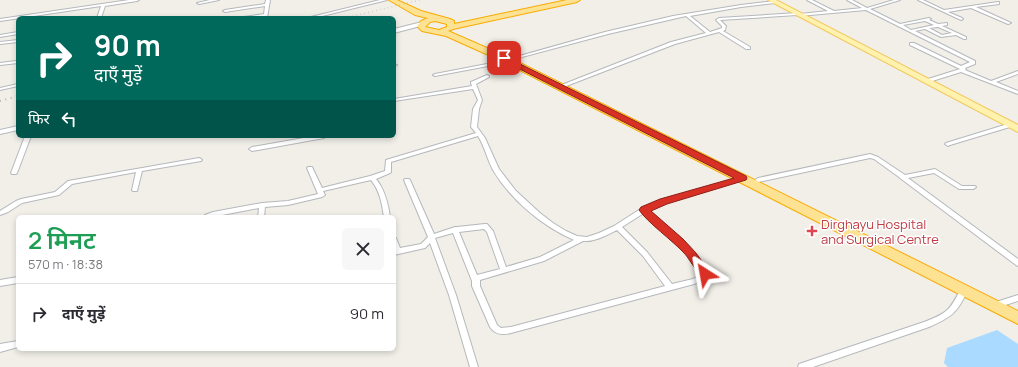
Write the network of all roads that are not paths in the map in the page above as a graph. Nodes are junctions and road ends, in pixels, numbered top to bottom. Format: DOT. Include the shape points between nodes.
graph roads {
  1 [pos="137,0"];
  2 [pos="217,0"];
  3 [pos="268,0"];
  4 [pos="385,0"];
  5 [pos="392,0"];
  6 [pos="566,0"];
  7 [pos="578,0"];
  8 [pos="809,0"];
  9 [pos="849,0"];
  10 [pos="898,0"];
  11 [pos="920,0"];
  12 [pos="773,1"];
  13 [pos="199,3"];
  14 [pos="998,3"];
  15 [pos="104,5"];
  16 [pos="267,6"];
  17 [pos="972,7"];
  18 [pos="866,9"];
  19 [pos="225,11"];
  20 [pos="705,11"];
  21 [pos="944,11"];
  22 [pos="833,12"];
  23 [pos="418,13"];
  24 [pos="686,15"];
  25 [pos="799,15"];
  26 [pos="36,16"];
  27 [pos="100,16"];
  28 [pos="265,16"];
  29 [pos="317,16"];
  30 [pos="16,18"];
  31 [pos="932,18"];
  32 [pos="961,18"];
  33 [pos="439,19"];
  34 [pos="0,20"];
  35 [pos="718,20"];
  36 [pos="926,20"];
  37 [pos="1009,23"];
  38 [pos="946,24"];
  39 [pos="423,25"];
  40 [pos="899,25"];
  41 [pos="451,26"];
  42 [pos="939,26"];
  43 [pos="925,28"];
  44 [pos="396,30"];
  45 [pos="719,30"];
  46 [pos="442,31"];
  47 [pos="910,31"];
  48 [pos="709,33"];
  49 [pos="16,34"];
  50 [pos="956,34"];
  51 [pos="0,36"];
  52 [pos="965,38"];
  53 [pos="16,41"];
  54 [pos="0,43"];
  55 [pos="912,44"];
  56 [pos="748,48"];
  57 [pos="509,59"];
  58 [pos="16,61"];
  59 [pos="0,64"];
  60 [pos="961,69"];
  61 [pos="1018,72"];
  62 [pos="435,75"];
  63 [pos="487,76"];
  64 [pos="927,81"];
  65 [pos="992,82"];
  66 [pos="16,85"];
  67 [pos="564,86"];
  68 [pos="475,87"];
  69 [pos="0,89"];
  70 [pos="1018,92"];
  71 [pos="396,100"];
  72 [pos="1015,127"];
  73 [pos="16,128"];
  74 [pos="0,132"];
  75 [pos="479,134"];
  76 [pos="27,138"];
  77 [pos="313,138"];
  78 [pos="948,144"];
  79 [pos="252,149"];
  80 [pos="199,160"];
  81 [pos="310,168"];
  82 [pos="139,170"];
  83 [pos="14,173"];
  84 [pos="900,175"];
  85 [pos="372,178"];
  86 [pos="742,178"];
  87 [pos="407,180"];
  88 [pos="758,180"];
  89 [pos="973,187"];
  90 [pos="135,190"];
  91 [pos="320,190"];
  92 [pos="262,205"];
  93 [pos="644,210"];
  94 [pos="0,213"];
  95 [pos="212,215"];
  96 [pos="260,215"];
  97 [pos="387,215"];
  98 [pos="617,226"];
  99 [pos="455,229"];
  100 [pos="432,237"];
  101 [pos="581,239"];
  102 [pos="396,252"];
  103 [pos="1018,263"];
  104 [pos="504,270"];
  105 [pos="16,280"];
  106 [pos="476,282"];
  107 [pos="0,283"];
  108 [pos="670,288"];
  109 [pos="964,290"];
  110 [pos="1018,298"];
  111 [pos="998,305"];
  112 [pos="1018,311"];
  113 [pos="1018,318"];
  114 [pos="16,344"];
  115 [pos="0,348"];
  116 [pos="474,367"];
  117 [pos="802,367"];
  1 -- 15 [label="street"];
  2 -- 13 [label="street"];
  3 -- 16 [label="street"];
  4 -- 29 [label="street"];
  5 -- 23 [label="highway"];
  6 -- 41 [label="highway"];
  7 -- 41 [label="highway"];
  8 -- 22 [label="street"];
  9 -- 18 [label="street"];
  10 -- 18 [label="street"];
  11 -- 21 [label="street"];
  12 -- 20 [label="street"];
  12 -- 25 [label="main road"];
  14 -- 17 [label="street"];
  15 -- 26 [label="street"];
  15 -- 27 [label="street"];
  16 -- 19 [label="street"];
  16 -- 28 [label="street"];
  17 -- 21 [label="street"];
  17 -- 37 [label="street"];
  18 -- 22 [label="street"];
  18 -- 40 [label="street"];
  20 -- 24 [label="street"];
  20 -- 35 [label="street"];
  21 -- 32 [label="street"];
  22 -- 25 [label="street"];
  23 -- 33 [label="highway"];
  23 -- 39 [label="highway"];
  24 -- 48 [label="street"];
  24 -- 57 [label="street"];
  25 -- 35 [label="street"];
  25 -- 64 [label="main road"];
  30 -- 34 [label="street"];
  31 -- 36 [label="street"];
  33 -- 39 [label="highway" via="428,20"];
  33 -- 41 [label="highway"];
  35 -- 45 [label="street" via="725,28"];
  36 -- 40 [label="street"];
  36 -- 42 [label="street"];
  38 -- 42 [label="street"];
  39 -- 44 [label="street"];
  39 -- 46 [label="highway" via="431,32"];
  40 -- 47 [label="street"];
  41 -- 46 [label="highway"];
  41 -- 57 [label="highway"];
  42 -- 43 [label="street"];
  42 -- 50 [label="street"];
  43 -- 47 [label="street"];
  43 -- 50 [label="street" via="941,36"];
  45 -- 48 [label="street"];
  45 -- 56 [label="street"];
  46 -- 57 [label="highway"];
  47 -- 60 [label="street" via="973,62"];
  48 -- 67 [label="street" via="668,45"];
  49 -- 51 [label="street"];
  50 -- 52 [label="street"];
  53 -- 54 [label="street"];
  55 -- 60 [label="street"];
  57 -- 62 [label="street"];
  57 -- 67 [label="highway"];
  58 -- 59 [label="street"];
  60 -- 64 [label="street"];
  60 -- 65 [label="street"];
  61 -- 65 [label="street"];
  63 -- 68 [label="street" via="474,82"];
  64 -- 72 [label="main road"];
  65 -- 70 [label="street"];
  66 -- 69 [label="street"];
  67 -- 86 [label="highway"];
  67 -- 88 [label="highway"];
  68 -- 71 [label="street"];
  68 -- 75 [label="street" via="480,100 474,125"];
  72 -- 78 [label="street"];
  73 -- 74 [label="street"];
  75 -- 85 [label="street" via="388,161 388,172"];
  75 -- 101 [label="street" via="498,174 531,210 542,219"];
  76 -- 83 [label="street"];
  77 -- 79 [label="street"];
  80 -- 82 [label="street"];
  81 -- 91 [label="street"];
  82 -- 90 [label="street"];
  82 -- 94 [label="street" via="70,182 59,193 21,201"];
  84 -- 88 [label="street" via="870,156"];
  84 -- 89 [label="street" via="907,177 935,171 961,188"];
  84 -- 103 [label="street"];
  85 -- 91 [label="street"];
  85 -- 97 [label="street" via="379,185 384,197"];
  86 -- 93 [label="street"];
  86 -- 109 [label="highway"];
  87 -- 100 [label="street"];
  88 -- 111 [label="highway"];
  91 -- 92 [label="street" via="322,195 288,203"];
  92 -- 95 [label="street"];
  92 -- 96 [label="street"];
  93 -- 98 [label="street"];
  93 -- 108 [label="street" via="680,242 704,270 705,274 700,279"];
  98 -- 101 [label="street" via="590,238"];
  98 -- 108 [label="street" via="645,254"];
  99 -- 100 [label="street"];
  99 -- 104 [label="street" via="487,227"];
  99 -- 106 [label="street"];
  100 -- 102 [label="street" via="422,246"];
  100 -- 116 [label="street" via="452,289"];
  101 -- 104 [label="street" via="553,254"];
  104 -- 106 [label="street" via="484,276"];
  105 -- 107 [label="street"];
  106 -- 108 [label="street" via="494,327 502,332"];
  109 -- 111 [label="highway"];
  109 -- 117 [label="street" via="958,304 945,317"];
  110 -- 111 [label="street"];
  111 -- 112 [label="highway"];
  111 -- 113 [label="highway"];
  114 -- 115 [label="street"];
}
